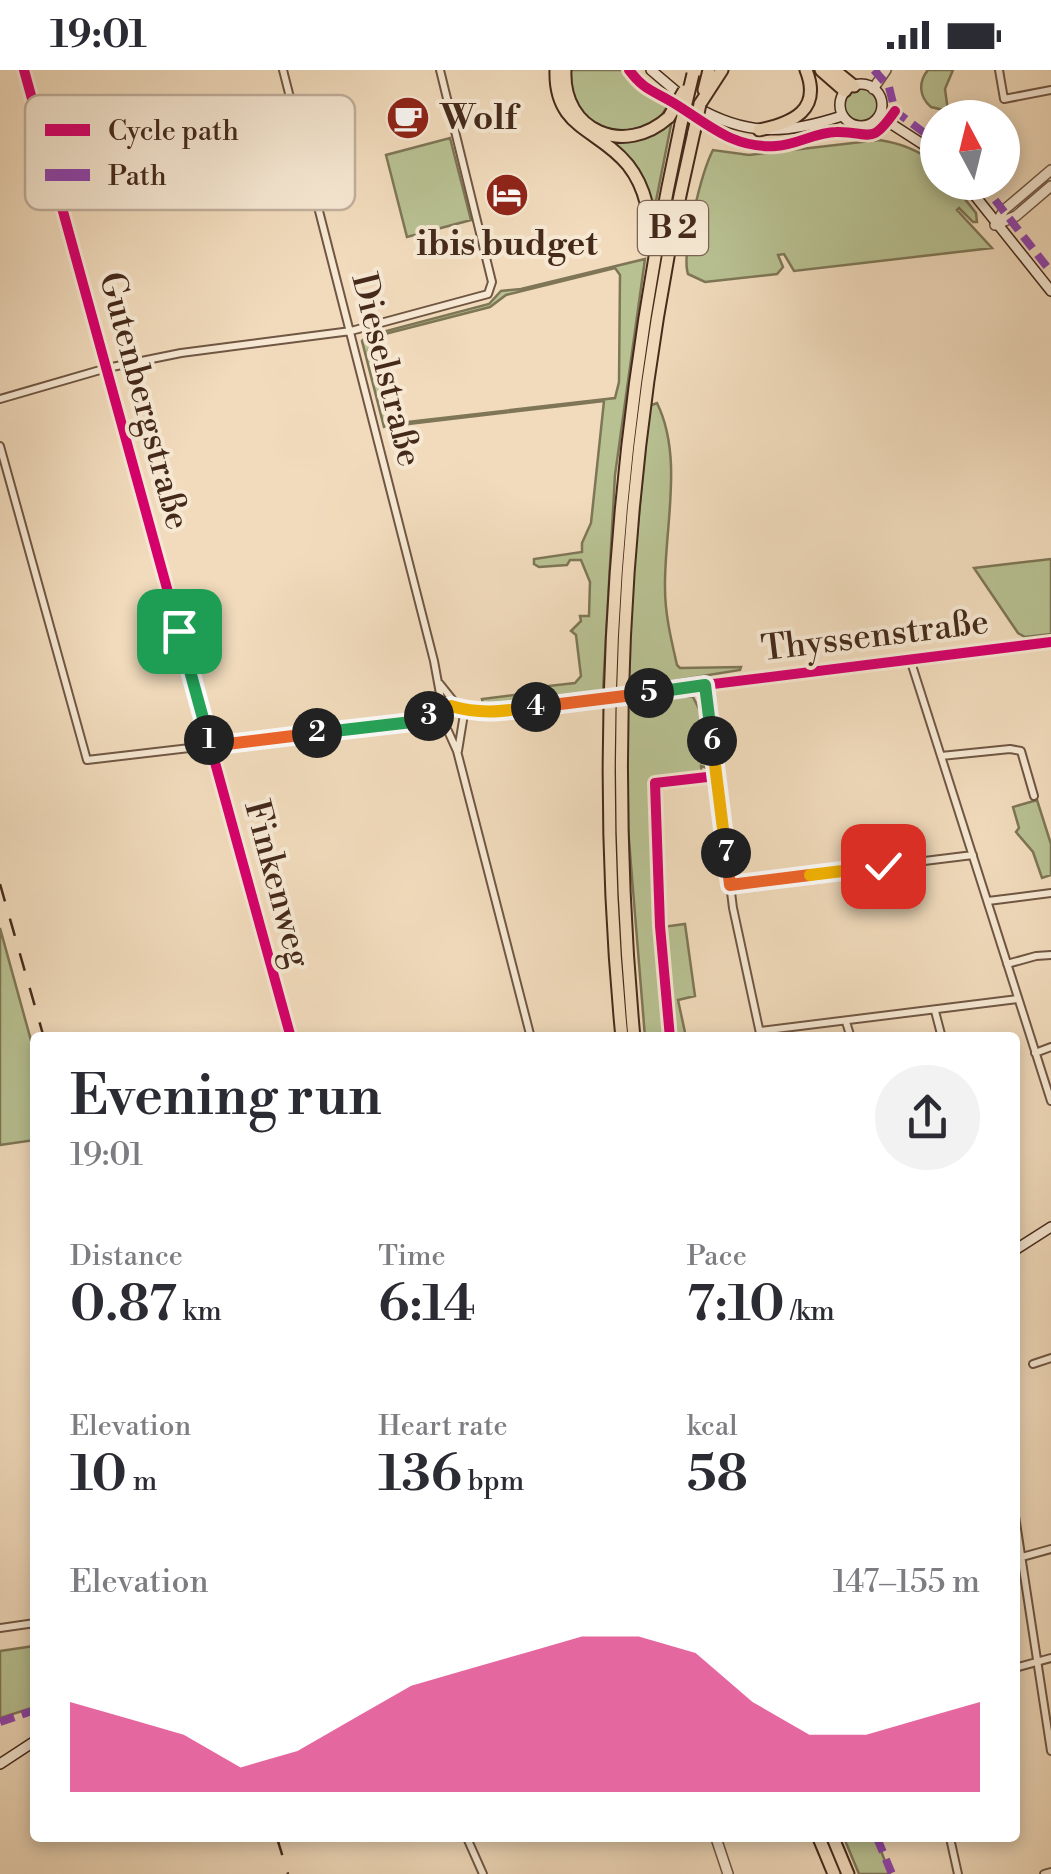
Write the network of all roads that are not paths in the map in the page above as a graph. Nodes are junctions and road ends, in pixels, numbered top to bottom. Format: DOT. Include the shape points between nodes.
graph roads {
  1 [pos="24,70"];
  2 [pos="283,70"];
  3 [pos="440,70"];
  4 [pos="556,70"];
  5 [pos="564,70"];
  6 [pos="722,70"];
  7 [pos="806,70"];
  8 [pos="821,70"];
  9 [pos="834,70"];
  10 [pos="886,70"];
  11 [pos="999,70"];
  12 [pos="658,72"];
  13 [pos="694,72"];
  14 [pos="708,79"];
  15 [pos="849,88"];
  16 [pos="873,88"];
  17 [pos="1051,90"];
  18 [pos="31,95"];
  19 [pos="289,95"];
  20 [pos="842,116"];
  21 [pos="879,116"];
  22 [pos="675,120"];
  23 [pos="760,130"];
  24 [pos="920,142"];
  25 [pos="1051,170"];
  26 [pos="1051,186"];
  27 [pos="977,200"];
  28 [pos="63,210"];
  29 [pos="319,210"];
  30 [pos="995,225"];
  31 [pos="653,266"];
  32 [pos="1051,291"];
  33 [pos="350,331"];
  34 [pos="107,368"];
  35 [pos="0,399"];
  36 [pos="0,446"];
  37 [pos="1051,642"];
  38 [pos="910,659"];
  39 [pos="440,683"];
  40 [pos="705,685"];
  41 [pos="454,706"];
  42 [pos="442,711"];
  43 [pos="463,711"];
  44 [pos="492,712"];
  45 [pos="412,722"];
  46 [pos="440,725"];
  47 [pos="462,726"];
  48 [pos="448,731"];
  49 [pos="211,746"];
  50 [pos="458,752"];
  51 [pos="941,756"];
  52 [pos="1034,796"];
  53 [pos="973,855"];
  54 [pos="730,885"];
  55 [pos="1051,893"];
  56 [pos="988,902"];
  57 [pos="1051,956"];
  58 [pos="1007,964"];
  59 [pos="1018,999"];
  60 [pos="935,1011"];
  61 [pos="846,1022"];
  62 [pos="288,1032"];
  63 [pos="530,1032"];
  64 [pos="622,1032"];
  65 [pos="634,1032"];
  66 [pos="761,1032"];
  67 [pos="775,1032"];
  68 [pos="849,1032"];
  69 [pos="940,1032"];
  70 [pos="1051,1047"];
  71 [pos="1035,1052"];
  72 [pos="1051,1101"];
  73 [pos="1051,1227"];
  74 [pos="1020,1247"];
  75 [pos="1051,1358"];
  76 [pos="1033,1364"];
  77 [pos="1051,1549"];
  78 [pos="1020,1557"];
  79 [pos="1020,1569"];
  80 [pos="30,1624"];
  81 [pos="0,1628"];
  82 [pos="1051,1658"];
  83 [pos="1037,1662"];
  84 [pos="1020,1667"];
  85 [pos="30,1744"];
  86 [pos="1051,1750"];
  87 [pos="0,1761"];
  88 [pos="469,1842"];
  89 [pos="717,1842"];
  90 [pos="821,1842"];
  91 [pos="834,1842"];
  92 [pos="951,1842"];
  93 [pos="1051,1872"];
  94 [pos="483,1874"];
  95 [pos="728,1874"];
  96 [pos="834,1874"];
  97 [pos="848,1874"];
  98 [pos="958,1874"];
  99 [pos="1044,1874"];
  1 -- 18 [label="street, Gutenbergstraße"];
  2 -- 19 [label="street, Dieselstraße"];
  3 -- 33 [label="street" via="492,288 478,299"];
  4 -- 31 [label="highway" via="569,117 618,154 642,188"];
  5 -- 22 [label="highway" via="572,108 596,130 639,136"];
  6 -- 14 [label="highway"];
  7 -- 23 [label="highway" via="810,92 804,110"];
  8 -- 15 [label="highway"];
  9 -- 15 [label="highway"];
  10 -- 16 [label="main road"];
  11 -- 17 [label="street" via="1004,98"];
  12 -- 23 [label="main road" via="711,116"];
  13 -- 22 [label="highway, B 2, bridge"];
  14 -- 65 [label="highway, B 2, bridge" via="650,354 625,608 622,852"];
  15 -- 16 [label="main road"];
  15 -- 20 [label="main road" via="840,101"];
  16 -- 21 [label="main road" via="881,99"];
  20 -- 21 [label="main road" via="860,127"];
  20 -- 23 [label="main road" via="790,130"];
  21 -- 24 [label="main road"];
  22 -- 31 [label="highway, B 2"];
  25 -- 30 [label="main road"];
  26 -- 30 [label="main road"];
  27 -- 30 [label="main road"];
  28 -- 34 [label="street, Gutenbergstraße"];
  29 -- 33 [label="street, Dieselstraße"];
  30 -- 32 [label="main road"];
  31 -- 64 [label="highway, B 2" via="623,482 610,688 610,874"];
  33 -- 34 [label="street"];
  33 -- 39 [label="street, Dieselstraße"];
  34 -- 35 [label="street"];
  34 -- 49 [label="street, Gutenbergstraße"];
  36 -- 49 [label="street" via="87,760"];
  37 -- 38 [label="street, Thyssenstraße"];
  38 -- 40 [label="street, Thyssenstraße"];
  38 -- 51 [label="street"];
  39 -- 41 [label="street, Dieselstraße"];
  39 -- 42 [label="street, Dieselstraße"];
  40 -- 44 [label="street, Thyssenstraße, bridge"];
  40 -- 54 [label="street"];
  41 -- 42 [label="street"];
  41 -- 43 [label="street, Dieselstraße"];
  42 -- 45 [label="street"];
  42 -- 46 [label="street, Dieselstraße"];
  43 -- 44 [label="street, Thyssenstraße"];
  43 -- 47 [label="street"];
  44 -- 47 [label="street, Thyssenstraße"];
  45 -- 46 [label="street"];
  45 -- 49 [label="street"];
  46 -- 48 [label="street"];
  47 -- 48 [label="street"];
  47 -- 50 [label="street"];
  48 -- 50 [label="street"];
  49 -- 62 [label="street, Finkenweg"];
  50 -- 63 [label="street"];
  51 -- 52 [label="street" via="1021,751"];
  51 -- 53 [label="street"];
  53 -- 54 [label="street"];
  53 -- 56 [label="street"];
  54 -- 66 [label="street"];
  55 -- 56 [label="street"];
  56 -- 58 [label="street"];
  57 -- 58 [label="street"];
  58 -- 59 [label="street"];
  59 -- 60 [label="street"];
  59 -- 71 [label="street"];
  60 -- 61 [label="street"];
  60 -- 69 [label="street"];
  61 -- 67 [label="street"];
  61 -- 68 [label="street"];
  70 -- 71 [label="street"];
  71 -- 72 [label="street"];
  73 -- 74 [label="main road"];
  75 -- 76 [label="street"];
  77 -- 78 [label="street"];
  79 -- 83 [label="street"];
  80 -- 81 [label="street"];
  82 -- 83 [label="street"];
  83 -- 84 [label="street"];
  83 -- 86 [label="street"];
  85 -- 87 [label="main road"];
  88 -- 94 [label="street"];
  89 -- 95 [label="main road"];
  90 -- 96 [label="highway"];
  91 -- 97 [label="highway"];
  92 -- 98 [label="street"];
  93 -- 99 [label="street"];
}
